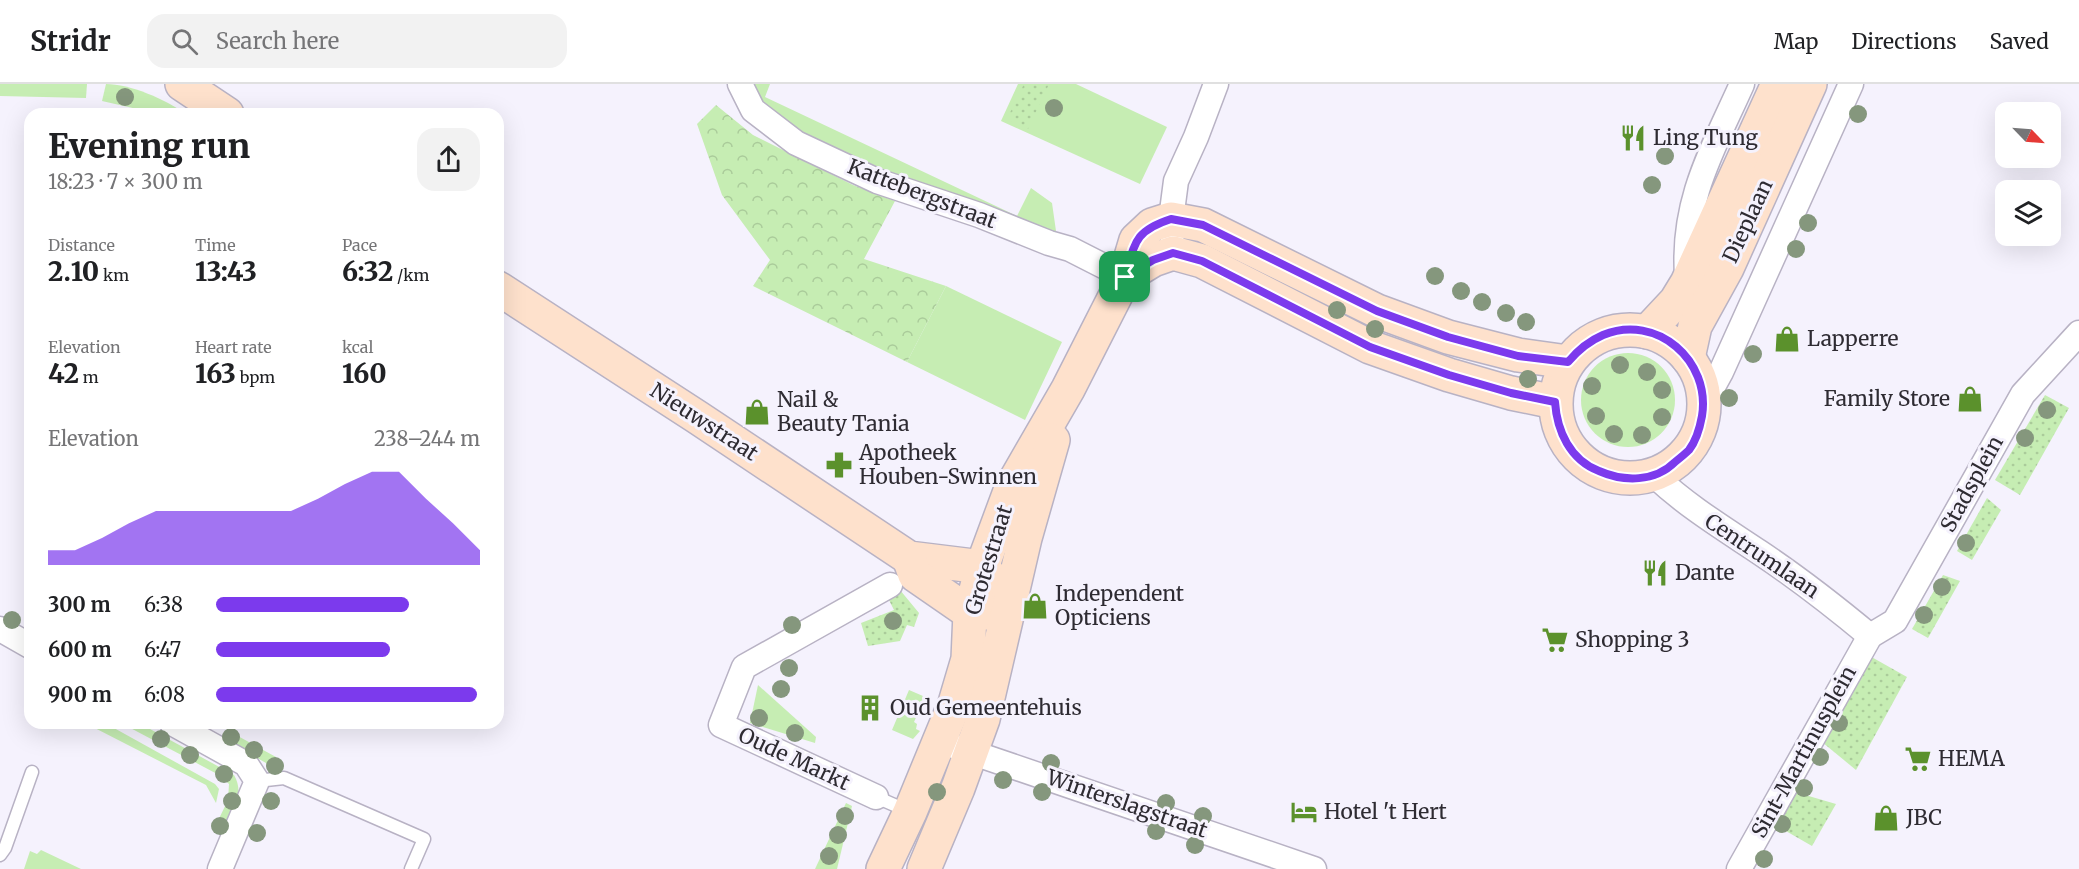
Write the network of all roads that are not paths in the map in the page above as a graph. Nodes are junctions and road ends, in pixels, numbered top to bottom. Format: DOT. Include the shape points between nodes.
graph roads {
  1 [pos="740,84"];
  2 [pos="1216,84"];
  3 [pos="1742,84"];
  4 [pos="1778,84"];
  5 [pos="1810,84"];
  6 [pos="1851,84"];
  7 [pos="182,87"];
  8 [pos="216,108"];
  9 [pos="1171,219"];
  10 [pos="1173,253"];
  11 [pos="1125,277"];
  12 [pos="1687,284"];
  13 [pos="504,292"];
  14 [pos="1647,332"];
  15 [pos="2079,333"];
  16 [pos="1688,358"];
  17 [pos="1568,362"];
  18 [pos="1068,389"];
  19 [pos="1555,402"];
  20 [pos="1704,402"];
  21 [pos="1655,476"];
  22 [pos="982,567"];
  23 [pos="900,572"];
  24 [pos="1009,606"];
  25 [pos="970,614"];
  26 [pos="0,629"];
  27 [pos="1869,636"];
  28 [pos="24,643"];
  29 [pos="183,729"];
  30 [pos="940,742"];
  31 [pos="971,752"];
  32 [pos="32,772"];
  33 [pos="257,781"];
  34 [pos="876,797"];
  35 [pos="910,812"];
  36 [pos="0,855"];
  37 [pos="220,869"];
  38 [pos="411,869"];
  39 [pos="883,869"];
  40 [pos="924,869"];
  41 [pos="1314,869"];
  42 [pos="1739,869"];
  1 -- 11 [label="street, Kattebergstraat" via="753,110 796,142 877,181 1070,249"];
  2 -- 9 [label="street" via="1176,181"];
  3 -- 12 [label="street" via="1697,185 1688,220"];
  4 -- 12 [label="main road, Dieplaan"];
  5 -- 16 [label="main road, Dieplaan" via="1727,268 1695,326"];
  6 -- 20 [label="street"];
  7 -- 8 [label="main road"];
  9 -- 10 [label="street"];
  9 -- 11 [label="main road, Grotestraat" via="1152,225 1136,240"];
  9 -- 17 [label="main road" via="1203,225 1377,311 1448,337 1518,356"];
  10 -- 11 [label="main road"];
  10 -- 19 [label="main road" via="1202,261 1370,347 1449,375"];
  11 -- 18 [label="main road, Grotestraat"];
  12 -- 14 [label="main road, Dieplaan"];
  13 -- 23 [label="main road, Nieuwstraat" via="697,417"];
  14 -- 16 [label="main road" via="1672,343"];
  14 -- 17 [label="main road" via="1622,330 1605,334 1578,350"];
  15 -- 27 [label="street, Stadsplein" via="2024,394 1895,621"];
  16 -- 20 [label="main road" via="1697,371"];
  17 -- 19 [label="main road"];
  18 -- 22 [label="main road, Grotestraat" via="1012,486"];
  18 -- 24 [label="main road, Grotestraat"];
  19 -- 21 [label="main road" via="1567,444 1594,470 1630,479"];
  20 -- 21 [label="main road" via="1700,427 1690,449"];
  21 -- 27 [label="street, Centrumlaan" via="1701,515 1821,596"];
  22 -- 23 [label="main road, Nieuwstraat"];
  22 -- 24 [label="main road"];
  22 -- 25 [label="main road, Grotestraat"];
  23 -- 25 [label="main road, Nieuwstraat" via="915,575"];
  23 -- 34 [label="street, Oude Markt" via="744,668 721,725"];
  24 -- 25 [label="main road"];
  24 -- 31 [label="main road, Grotestraat" via="983,719"];
  25 -- 30 [label="main road, Grotestraat" via="968,658"];
  26 -- 28 [label="street"];
  27 -- 42 [label="street, Sint-Martinusplein"];
  29 -- 33 [label="street" via="246,764"];
  30 -- 31 [label="street, Winterslagstraat"];
  30 -- 35 [label="main road, Grotestraat"];
  31 -- 40 [label="main road, Grotestraat"];
  31 -- 41 [label="street, Winterslagstraat"];
  32 -- 36 [label="lane"];
  33 -- 37 [label="street"];
  33 -- 38 [label="lane" via="284,778 424,839"];
  34 -- 35 [label="lane, Oude Markt"];
  35 -- 39 [label="main road, Grotestraat"];
}
